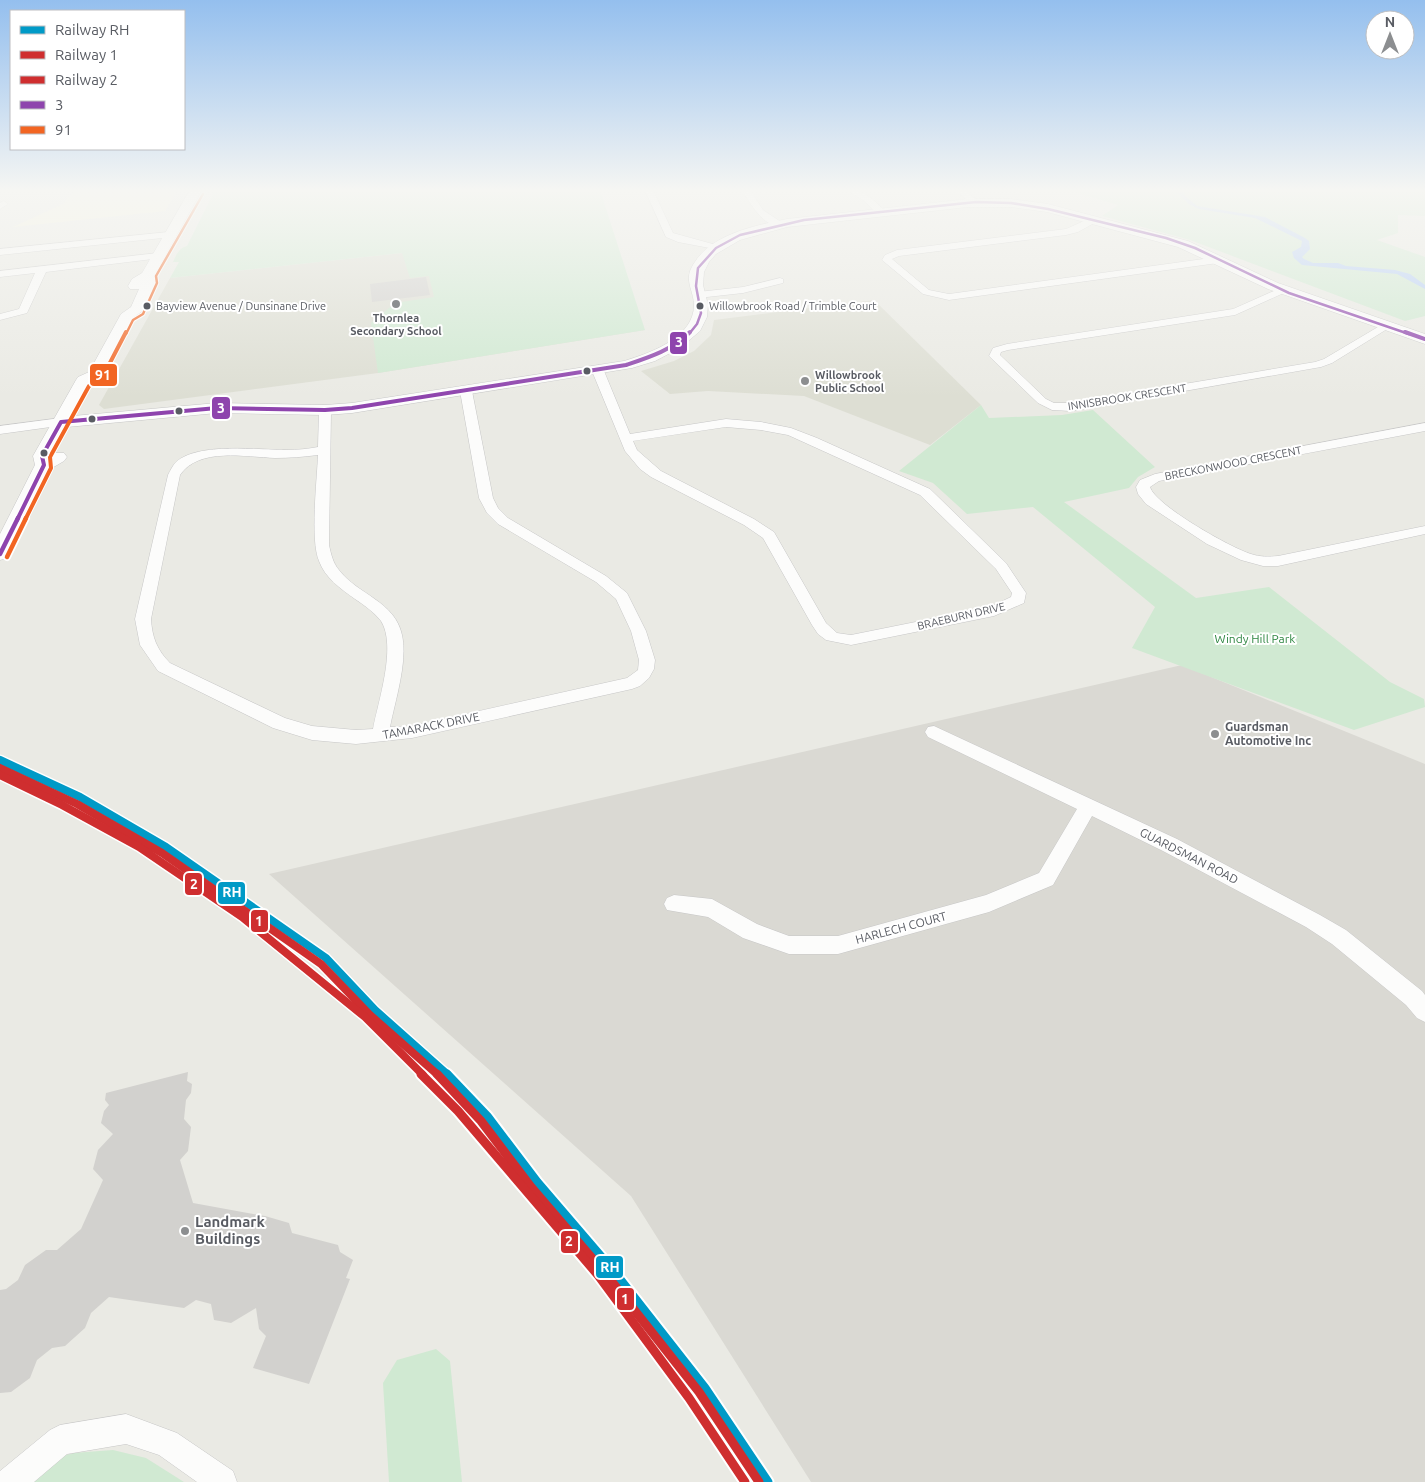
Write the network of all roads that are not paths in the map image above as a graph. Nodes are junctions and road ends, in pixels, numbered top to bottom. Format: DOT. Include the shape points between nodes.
graph roads {
  1 [pos="130,259"];
  2 [pos="156,259"];
  3 [pos="704,259"];
  4 [pos="887,259"];
  5 [pos="1218,260"];
  6 [pos="42,269"];
  7 [pos="0,274"];
  8 [pos="780,281"];
  9 [pos="1283,290"];
  10 [pos="698,295"];
  11 [pos="0,317"];
  12 [pos="1387,326"];
  13 [pos="1425,340"];
  14 [pos="598,371"];
  15 [pos="95,374"];
  16 [pos="466,391"];
  17 [pos="325,410"];
  18 [pos="80,420"];
  19 [pos="61,422"];
  20 [pos="1425,427"];
  21 [pos="0,430"];
  22 [pos="625,438"];
  23 [pos="324,450"];
  24 [pos="44,465"];
  25 [pos="1425,530"];
  26 [pos="0,554"];
  27 [pos="934,732"];
  28 [pos="380,736"];
  29 [pos="1088,806"];
  30 [pos="674,904"];
  31 [pos="1425,1011"];
  32 [pos="11,1482"];
  33 [pos="222,1482"];
  1 -- 6 [label="street"];
  2 -- 15 [label="street" via="147,276 150,281 137,310 128,314"];
  3 -- 10 [label="street" via="699,267"];
  4 -- 5 [label="street" via="926,292 949,297"];
  5 -- 9 [label="street"];
  6 -- 7 [label="street"];
  6 -- 11 [label="street" via="23,311"];
  8 -- 10 [label="street" via="743,290"];
  9 -- 12 [label="street"];
  9 -- 12 [label="street, INNISBROOK CRESCENT" via="1235,312 1007,347 997,350 994,356 1042,401 1071,407 1317,365"];
  10 -- 14 [label="street" via="701,305 699,319 684,339 646,359"];
  12 -- 13 [label="street"];
  14 -- 16 [label="street"];
  14 -- 22 [label="street, BRAEBURN DRIVE"];
  15 -- 18 [label="street" via="102,378"];
  15 -- 19 [label="street" via="84,380"];
  16 -- 17 [label="street"];
  16 -- 28 [label="street, TAMARACK DRIVE" via="486,498 492,510 503,521 618,592 629,608 647,656 647,667 640,679 623,687"];
  17 -- 18 [label="street" via="217,408"];
  17 -- 23 [label="street"];
  18 -- 19 [label="street"];
  18 -- 24 [label="street" via="63,454"];
  19 -- 21 [label="street"];
  19 -- 24 [label="street" via="42,456"];
  20 -- 25 [label="street, BRECKONWOOD CRESCENT" via="1155,478 1142,486 1144,494 1151,500 1230,551 1256,561 1278,561"];
  22 -- 22 [label="street, BRAEBURN DRIVE" via="631,451 656,474 769,535 819,626 834,638 851,640 994,611 1019,600 1019,594 1001,566 925,492 791,432 726,423"];
  23 -- 28 [label="street" via="324,558 336,577 384,614 394,634 395,650"];
  23 -- 28 [label="street, TAMARACK DRIVE" via="286,454 209,454 181,464 174,475 143,619 143,632 150,652 164,667 279,723 334,736"];
  24 -- 26 [label="street"];
  27 -- 29 [label="street, GUARDSMAN ROAD"];
  29 -- 30 [label="street, HARLECH COURT" via="1046,879 989,903 838,945 789,945 750,931 712,908"];
  29 -- 31 [label="street, GUARDSMAN ROAD" via="1264,894 1339,937 1414,998"];
  32 -- 33 [label="street" via="60,1440 126,1429 167,1443"];
}
